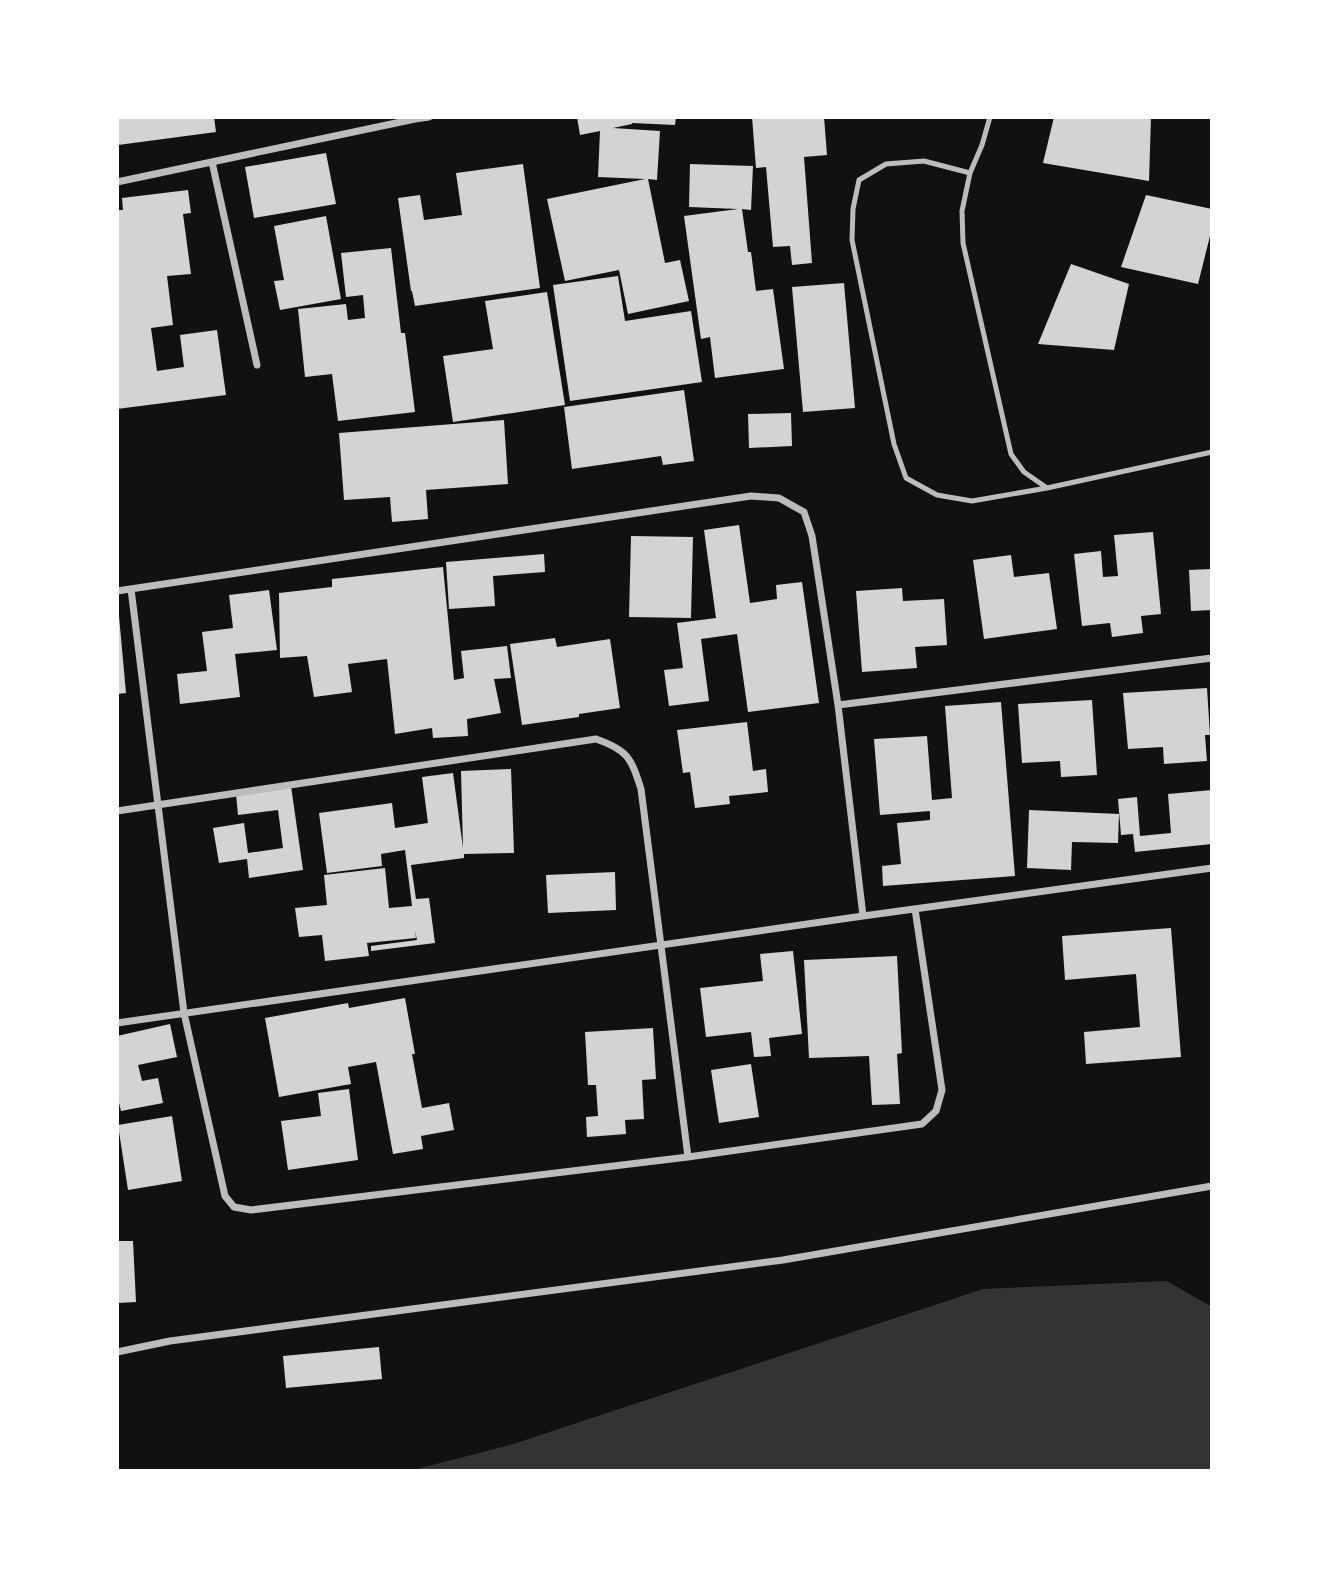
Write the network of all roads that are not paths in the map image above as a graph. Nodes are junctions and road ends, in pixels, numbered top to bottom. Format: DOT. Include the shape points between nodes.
graph roads {
  1 [pos="429,117"];
  2 [pos="990,117"];
  3 [pos="414,118"];
  4 [pos="212,162"];
  5 [pos="970,173"];
  6 [pos="117,182"];
  7 [pos="257,365"];
  8 [pos="1212,452"];
  9 [pos="1047,488"];
  10 [pos="131,589"];
  11 [pos="117,592"];
  12 [pos="1212,658"];
  13 [pos="838,705"];
  14 [pos="158,805"];
  15 [pos="117,811"];
  16 [pos="1212,868"];
  17 [pos="915,909"];
  18 [pos="863,916"];
  19 [pos="660,944"];
  20 [pos="184,1013"];
  21 [pos="117,1023"];
  22 [pos="688,1157"];
  23 [pos="1212,1186"];
  24 [pos="117,1352"];
  1 -- 3 [label="street"];
  2 -- 5 [label="lane"];
  3 -- 4 [label="street"];
  4 -- 6 [label="street"];
  4 -- 7 [label="street"];
  5 -- 9 [label="lane" via="962,211 963,243 1011,454 1024,472"];
  5 -- 9 [label="lane" via="924,160 886,164 859,180 852,240 894,444 906,478 937,495 972,500"];
  8 -- 9 [label="lane"];
  10 -- 11 [label="street"];
  10 -- 13 [label="street" via="751,496 779,498 804,512 812,536"];
  10 -- 14 [label="street"];
  12 -- 13 [label="street"];
  13 -- 18 [label="street"];
  14 -- 15 [label="street"];
  14 -- 19 [label="street" via="596,739 616,746 632,761 641,789"];
  14 -- 20 [label="street"];
  16 -- 17 [label="street"];
  17 -- 18 [label="street"];
  17 -- 22 [label="street" via="942,1090 936,1111 922,1124"];
  18 -- 19 [label="street"];
  19 -- 20 [label="street"];
  19 -- 22 [label="street"];
  20 -- 21 [label="street"];
  20 -- 22 [label="street" via="225,1196 234,1207 278,1206"];
  23 -- 24 [label="street" via="783,1260 183,1339"];
}
